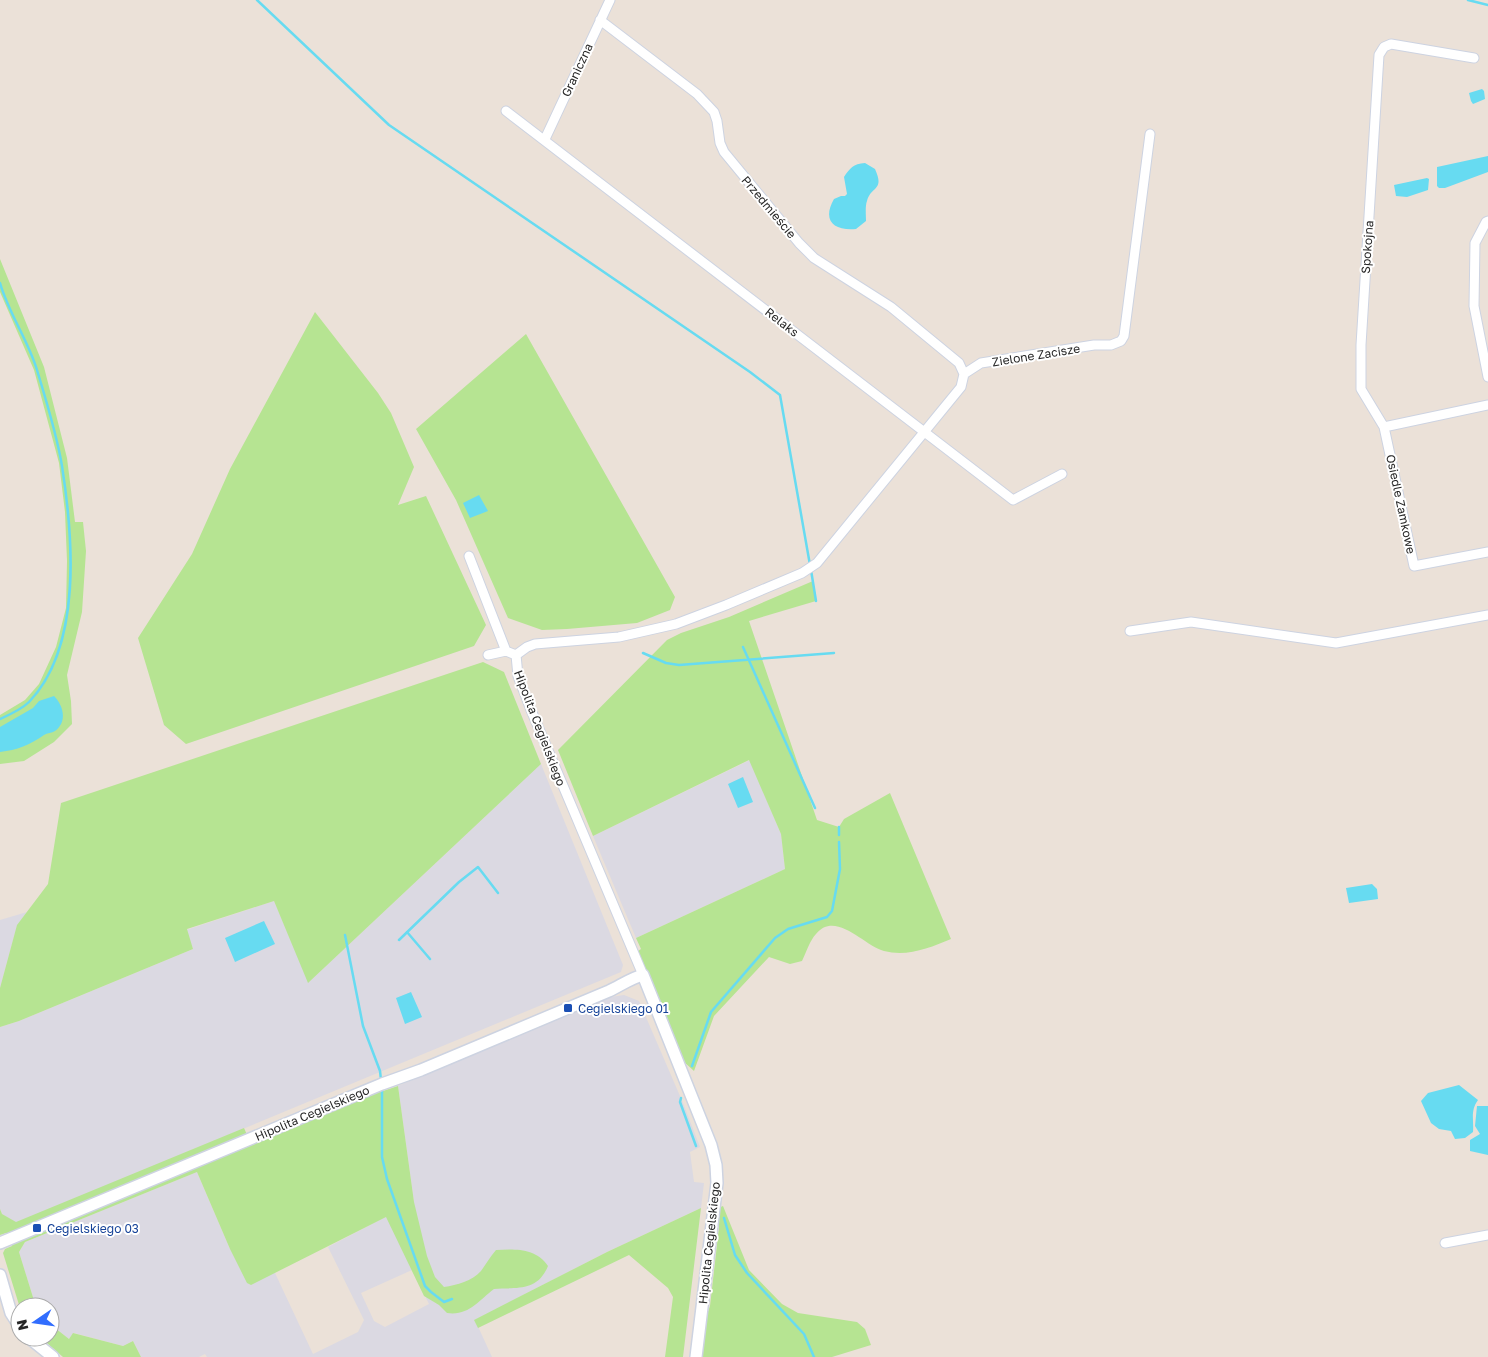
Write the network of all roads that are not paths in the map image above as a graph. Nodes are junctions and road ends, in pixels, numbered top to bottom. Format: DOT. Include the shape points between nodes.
graph roads {
  1 [pos="610,0"];
  2 [pos="600,20"];
  3 [pos="1474,58"];
  4 [pos="506,111"];
  5 [pos="1150,134"];
  6 [pos="545,139"];
  7 [pos="1488,221"];
  8 [pos="964,374"];
  9 [pos="1488,377"];
  10 [pos="1488,405"];
  11 [pos="1384,427"];
  12 [pos="924,432"];
  13 [pos="1062,474"];
  14 [pos="1488,552"];
  15 [pos="469,556"];
  16 [pos="1488,615"];
  17 [pos="1130,631"];
  18 [pos="506,650"];
  19 [pos="488,655"];
  20 [pos="516,655"];
  21 [pos="643,975"];
  22 [pos="625,984"];
  23 [pos="649,991"];
  24 [pos="1488,1235"];
  25 [pos="0,1243"];
  26 [pos="1445,1243"];
  27 [pos="0,1275"];
  28 [pos="10,1309"];
  29 [pos="40,1347"];
  30 [pos="53,1357"];
  31 [pos="696,1357"];
  1 -- 2 [label="street, Graniczna"];
  2 -- 6 [label="street, Graniczna"];
  2 -- 8 [label="street, Przedmieście" via="697,94 714,112 724,152 814,258 891,306 958,363"];
  3 -- 11 [label="street, Spokojna" via="1391,44 1384,47 1379,55 1361,389"];
  4 -- 6 [label="street, Relaks"];
  5 -- 8 [label="street, Zielone Zacisze" via="1121,341 981,363"];
  6 -- 12 [label="street, Relaks"];
  7 -- 9 [label="street" via="1475,243 1474,306"];
  8 -- 12 [label="street" via="961,387"];
  10 -- 11 [label="street"];
  11 -- 14 [label="street, Osiedle Zamkowe" via="1414,566"];
  12 -- 13 [label="street, Relaks" via="1013,500"];
  12 -- 20 [label="street, Hipolita Cegielskiego" via="810,568 676,624 619,637 534,644"];
  15 -- 18 [label="street"];
  16 -- 17 [label="street" via="1336,643 1191,622"];
  18 -- 19 [label="street"];
  18 -- 20 [label="street"];
  20 -- 21 [label="street, Hipolita Cegielskiego" via="518,676"];
  21 -- 22 [label="street, Hipolita Cegielskiego"];
  21 -- 23 [label="street, Hipolita Cegielskiego"];
  22 -- 23 [label="street"];
  22 -- 25 [label="street, Hipolita Cegielskiego"];
  23 -- 31 [label="street, Hipolita Cegielskiego" via="705,1128 716,1165"];
  24 -- 26 [label="street"];
  27 -- 28 [label="street"];
  29 -- 30 [label="street"];
}
